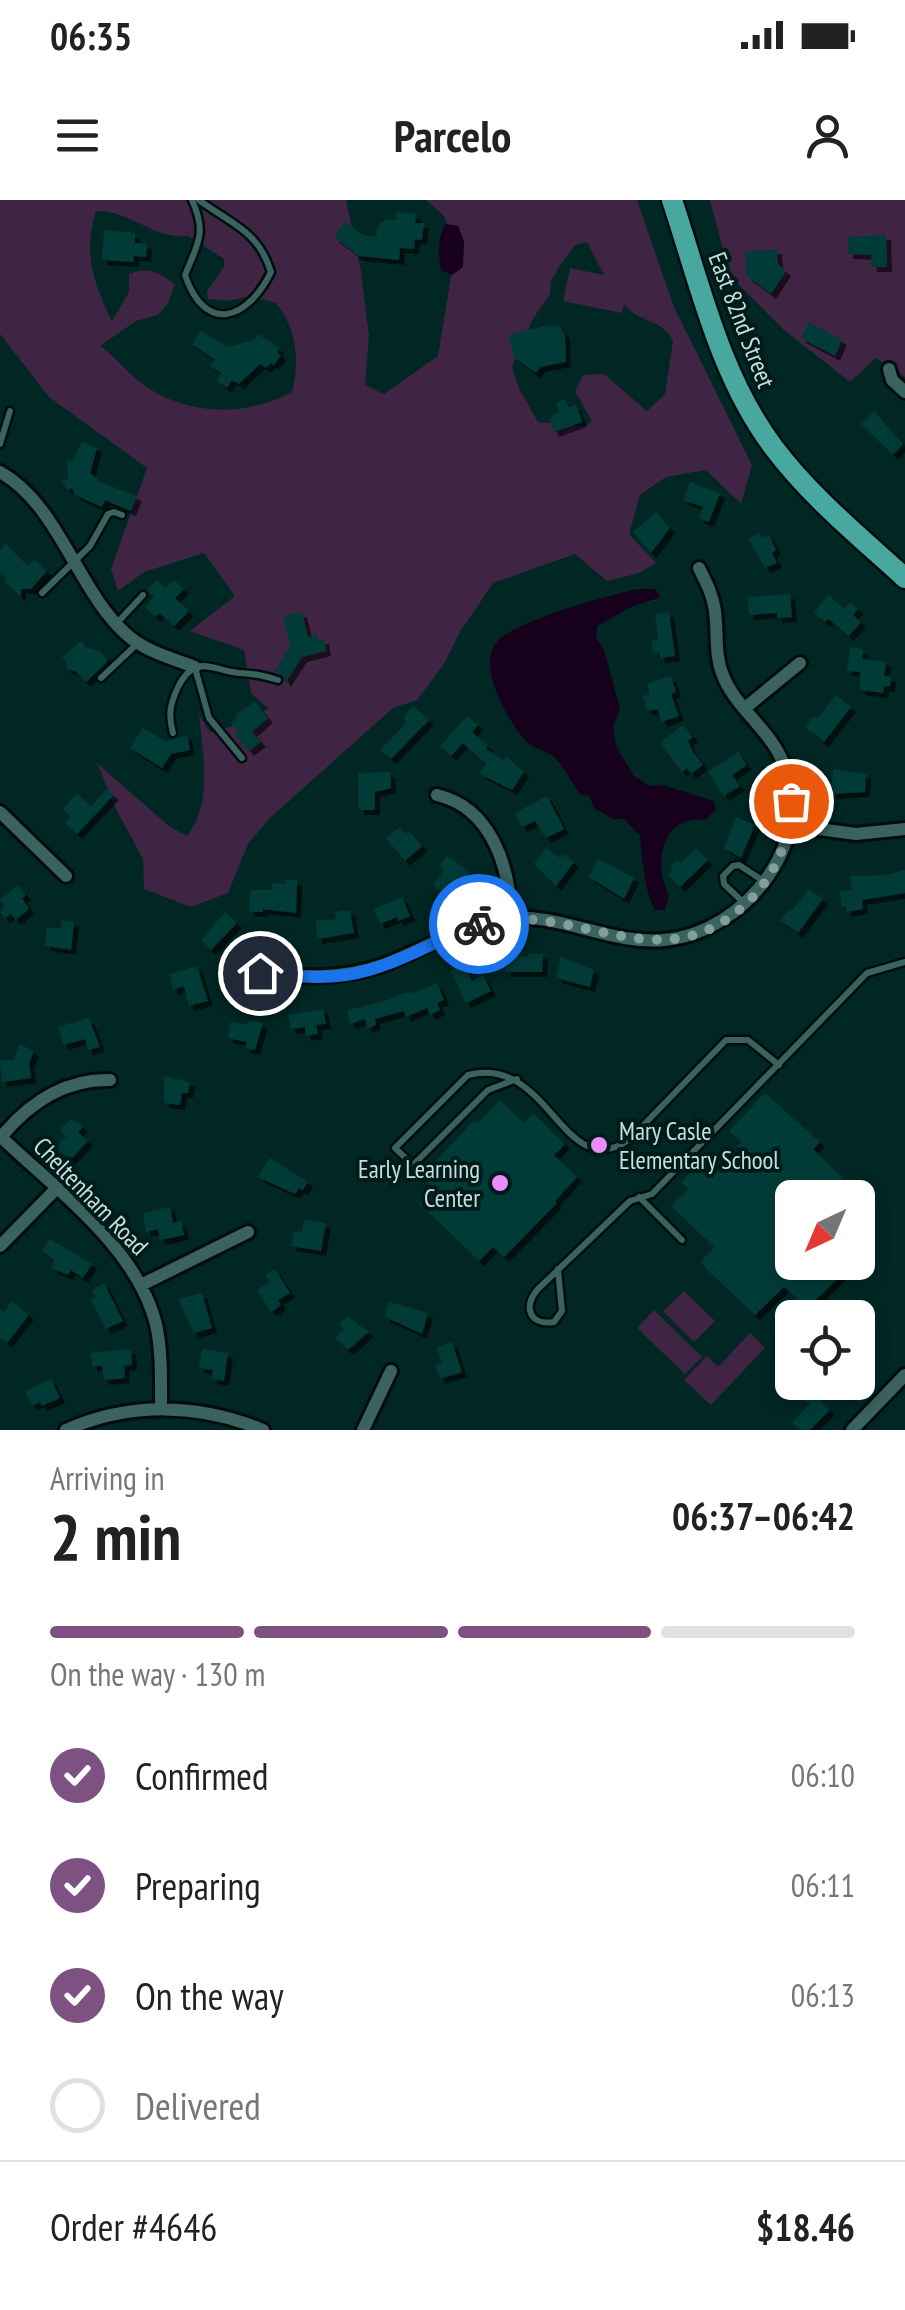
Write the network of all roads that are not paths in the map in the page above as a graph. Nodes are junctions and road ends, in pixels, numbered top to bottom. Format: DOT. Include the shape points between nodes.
graph roads {
  1 [pos="196,200"];
  2 [pos="672,200"];
  3 [pos="889,369"];
  4 [pos="905,392"];
  5 [pos="10,411"];
  6 [pos="0,444"];
  7 [pos="0,472"];
  8 [pos="122,515"];
  9 [pos="72,561"];
  10 [pos="699,568"];
  11 [pos="905,578"];
  12 [pos="42,593"];
  13 [pos="143,595"];
  14 [pos="116,624"];
  15 [pos="138,643"];
  16 [pos="800,662"];
  17 [pos="195,667"];
  18 [pos="100,678"];
  19 [pos="278,680"];
  20 [pos="744,708"];
  21 [pos="173,733"];
  22 [pos="242,758"];
  23 [pos="437,795"];
  24 [pos="0,812"];
  25 [pos="789,826"];
  26 [pos="905,829"];
  27 [pos="66,876"];
  28 [pos="765,882"];
  29 [pos="745,904"];
  30 [pos="511,918"];
  31 [pos="905,962"];
  32 [pos="260,973"];
  33 [pos="779,1065"];
  34 [pos="516,1079"];
  35 [pos="110,1080"];
  36 [pos="0,1136"];
  37 [pos="56,1190"];
  38 [pos="639,1197"];
  39 [pos="248,1232"];
  40 [pos="682,1240"];
  41 [pos="0,1246"];
  42 [pos="558,1270"];
  43 [pos="141,1286"];
  44 [pos="390,1371"];
  45 [pos="905,1376"];
  46 [pos="162,1409"];
  47 [pos="66,1430"];
  48 [pos="263,1430"];
  49 [pos="363,1430"];
  50 [pos="852,1430"];
  1 -- 1 [label="lane" via="201,240 185,275 191,292 222,314 242,311 271,272 266,256 251,234"];
  2 -- 11 [label="main road, East 82nd Street" via="730,373 754,418 810,489"];
  3 -- 4 [label="street"];
  5 -- 6 [label="lane"];
  7 -- 9 [label="street" via="35,503"];
  8 -- 9 [label="lane" via="108,514 90,546"];
  9 -- 12 [label="lane"];
  9 -- 14 [label="street"];
  10 -- 20 [label="street" via="715,610 722,674"];
  13 -- 14 [label="lane"];
  14 -- 15 [label="street"];
  15 -- 17 [label="street"];
  15 -- 18 [label="lane"];
  16 -- 20 [label="street"];
  17 -- 19 [label="lane" via="217,665"];
  17 -- 21 [label="lane" via="172,700"];
  17 -- 22 [label="lane" via="209,718"];
  20 -- 25 [label="street" via="785,767"];
  23 -- 30 [label="street" via="460,804 489,832 506,872"];
  24 -- 27 [label="street"];
  25 -- 26 [label="street" via="856,834"];
  25 -- 28 [label="street"];
  28 -- 29 [label="street"];
  28 -- 29 [label="lane" via="739,865 723,876"];
  29 -- 30 [label="street" via="712,926 662,940"];
  30 -- 32 [label="street" via="475,924 352,974"];
  31 -- 33 [label="lane" via="867,973"];
  33 -- 34 [label="lane" via="748,1040 726,1040 629,1140 605,1150 584,1146"];
  33 -- 38 [label="lane" via="652,1194"];
  34 -- 34 [label="lane" via="483,1071 468,1075 394,1148 414,1164 488,1090"];
  35 -- 36 [label="street" via="54,1092"];
  36 -- 37 [label="street, Cheltenham Road"];
  37 -- 41 [label="street"];
  37 -- 43 [label="street, Cheltenham Road" via="108,1239"];
  38 -- 40 [label="lane"];
  38 -- 42 [label="lane"];
  39 -- 43 [label="street"];
  42 -- 42 [label="lane" via="530,1298 532,1318 542,1324 562,1311"];
  43 -- 46 [label="street, Cheltenham Road" via="158,1336"];
  44 -- 49 [label="street"];
  45 -- 50 [label="street"];
  46 -- 47 [label="street" via="110,1415"];
  46 -- 48 [label="street" via="203,1412"];
}
